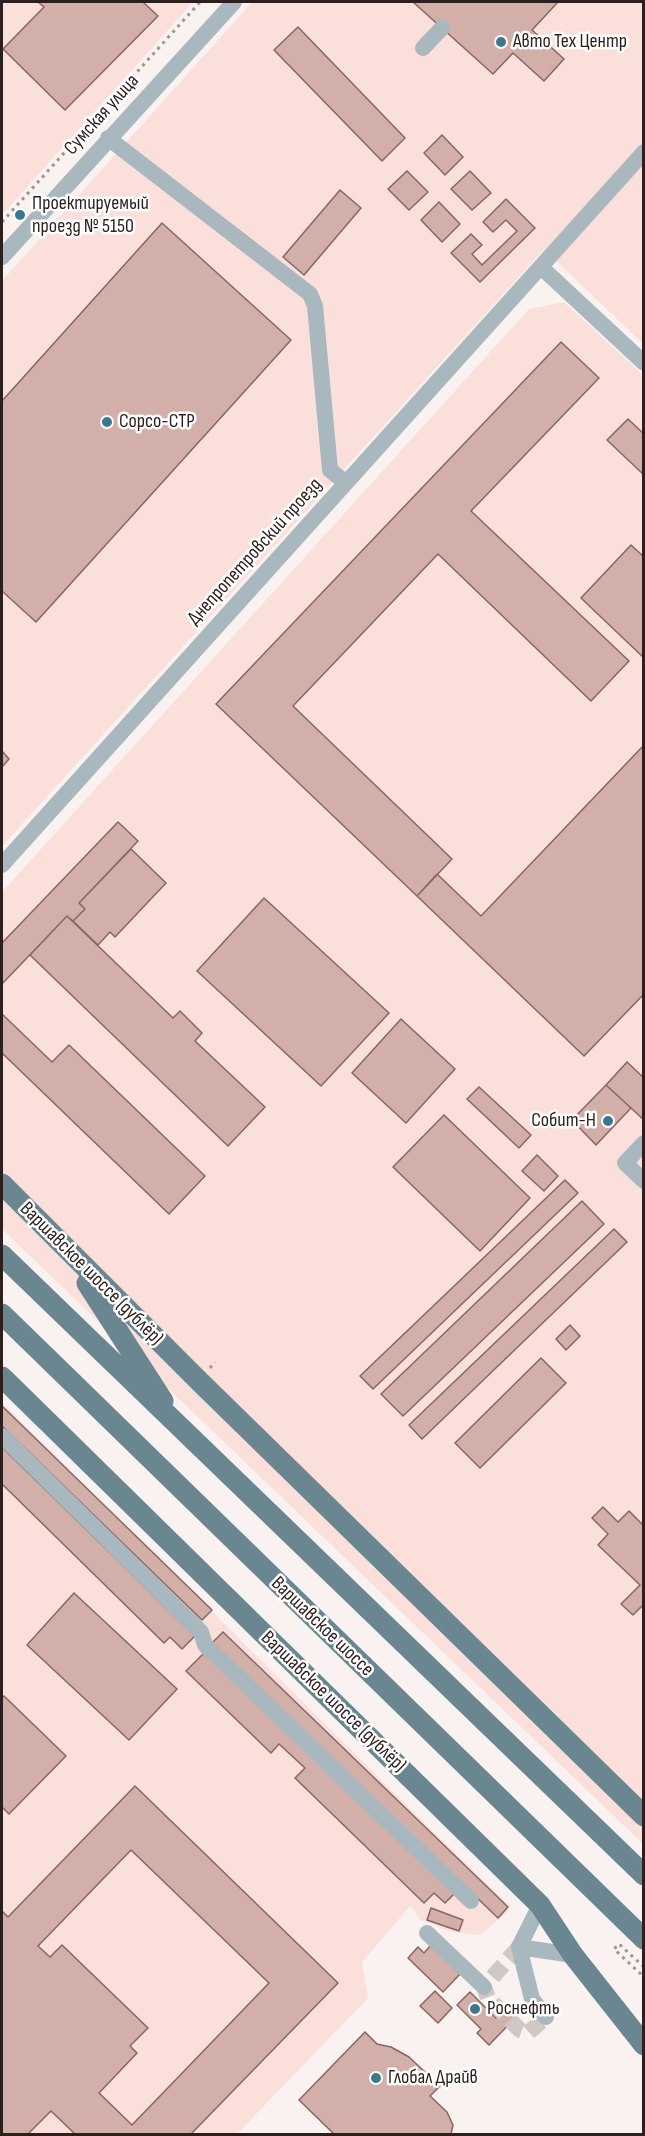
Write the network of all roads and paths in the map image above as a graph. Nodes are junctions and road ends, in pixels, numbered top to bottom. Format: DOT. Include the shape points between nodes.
graph roads {
  1 [pos="200,2"];
  2 [pos="234,2"];
  3 [pos="442,28"];
  4 [pos="423,48"];
  5 [pos="108,138"];
  6 [pos="644,152"];
  7 [pos="2,222"];
  8 [pos="2,257"];
  9 [pos="541,267"];
  10 [pos="644,363"];
  11 [pos="346,483"];
  12 [pos="2,865"];
  13 [pos="644,1143"];
  14 [pos="644,1181"];
  15 [pos="2,1184"];
  16 [pos="66,1250"];
  17 [pos="2,1255"];
  18 [pos="2,1314"];
  19 [pos="2,1377"];
  20 [pos="183,1431"];
  21 [pos="2,1436"];
  22 [pos="644,1816"];
  23 [pos="644,1875"];
  24 [pos="471,1901"];
  25 [pos="540,1905"];
  26 [pos="427,1932"];
  27 [pos="644,1939"];
  28 [pos="519,1947"];
  29 [pos="573,1955"];
  30 [pos="644,1967"];
  31 [pos="644,1977"];
  32 [pos="484,1987"];
  33 [pos="546,2017"];
  34 [pos="644,2045"];
  1 -- 7 [label="path"];
  2 -- 5 [label="street, Сумская улица"];
  3 -- 4 [label="street"];
  5 -- 8 [label="street, Сумская улица"];
  5 -- 11 [label="street" via="309,294 315,306 330,470"];
  6 -- 9 [label="street, Днепропетровский проезд"];
  9 -- 10 [label="street"];
  9 -- 11 [label="street, Днепропетровский проезд"];
  11 -- 12 [label="street, Днепропетровский проезд"];
  13 -- 14 [label="street" via="625,1163"];
  15 -- 16 [label="main road, Варшавское шоссе (дублёр)"];
  16 -- 20 [label="main road"];
  16 -- 22 [label="main road, Варшавское шоссе (дублёр)"];
  17 -- 20 [label="main road"];
  18 -- 27 [label="main road, Варшавское шоссе"];
  19 -- 25 [label="main road, Варшавское шоссе (дублёр)"];
  20 -- 23 [label="main road"];
  21 -- 24 [label="street" via="201,1632 205,1645"];
  25 -- 28 [label="street"];
  25 -- 29 [label="main road, Варшавское шоссе (дублёр)"];
  26 -- 32 [label="street"];
  28 -- 29 [label="street"];
  28 -- 33 [label="street" via="532,1999"];
  29 -- 34 [label="main road, Варшавское шоссе (дублёр)"];
  30 -- 31 [label="path" via="620,1944 614,1949"];
}
